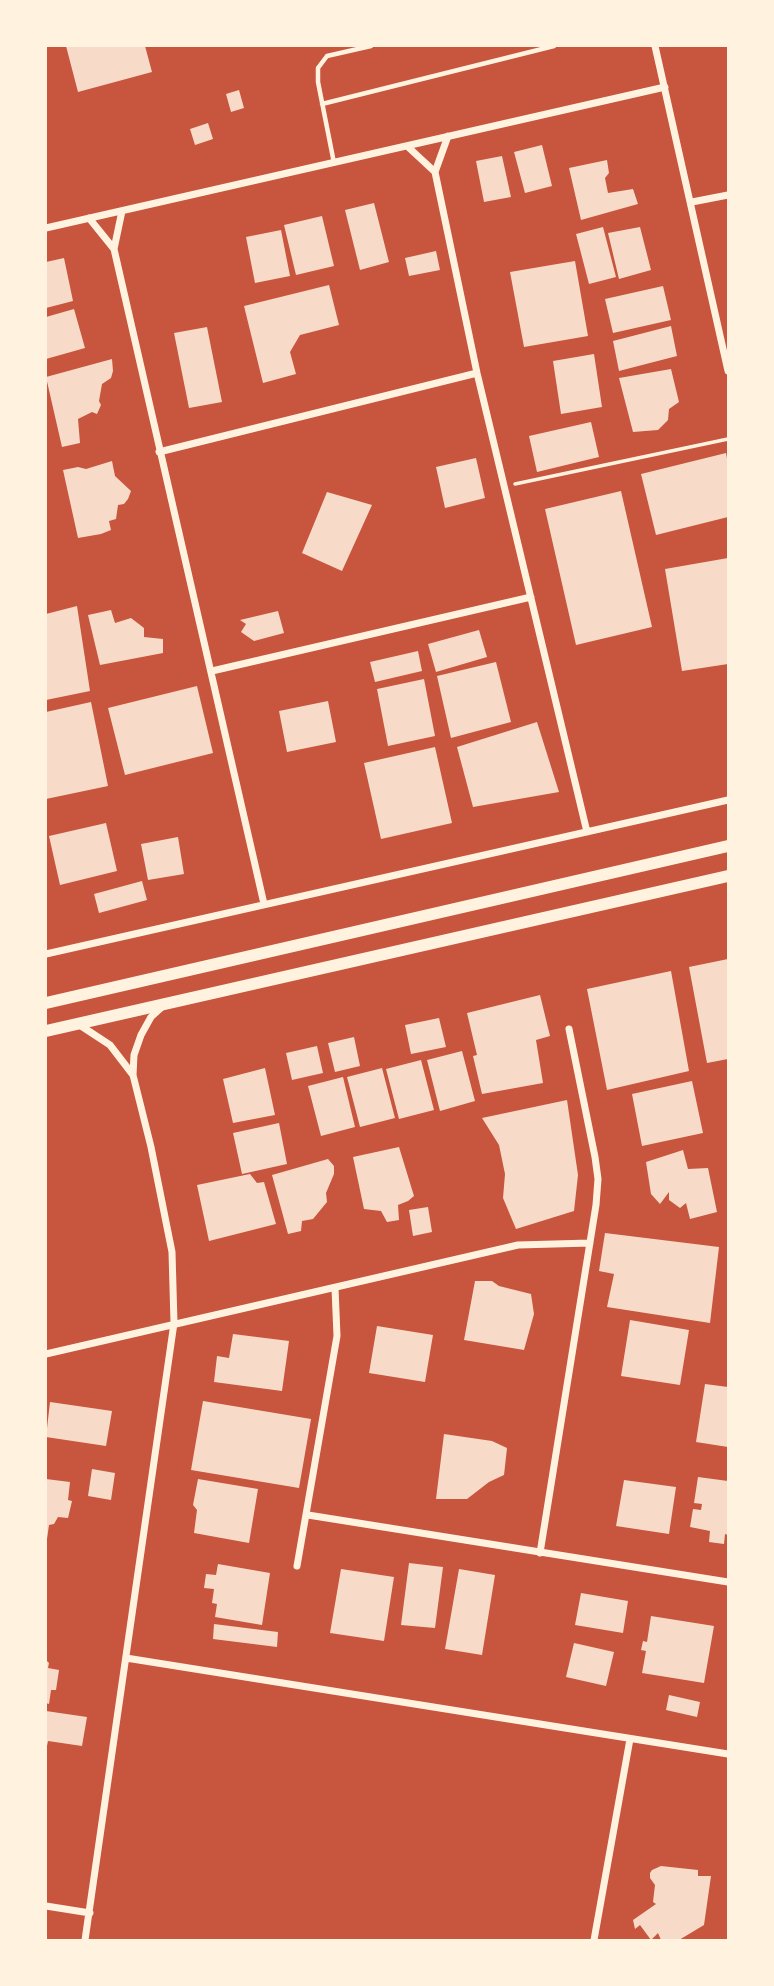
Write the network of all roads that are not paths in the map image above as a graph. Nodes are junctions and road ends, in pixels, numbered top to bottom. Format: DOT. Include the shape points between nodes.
graph roads {
  1 [pos="371,46"];
  2 [pos="554,46"];
  3 [pos="655,46"];
  4 [pos="665,87"];
  5 [pos="322,104"];
  6 [pos="447,136"];
  7 [pos="407,146"];
  8 [pos="334,163"];
  9 [pos="435,172"];
  10 [pos="729,195"];
  11 [pos="692,202"];
  12 [pos="122,211"];
  13 [pos="89,218"];
  14 [pos="46,228"];
  15 [pos="114,249"];
  16 [pos="729,371"];
  17 [pos="477,373"];
  18 [pos="159,452"];
  19 [pos="531,597"];
  20 [pos="212,671"];
  21 [pos="729,800"];
  22 [pos="587,832"];
  23 [pos="729,846"];
  24 [pos="729,876"];
  25 [pos="264,904"];
  26 [pos="46,954"];
  27 [pos="46,1003"];
  28 [pos="165,1003"];
  29 [pos="78,1024"];
  30 [pos="569,1029"];
  31 [pos="46,1031"];
  32 [pos="133,1075"];
  33 [pos="590,1243"];
  34 [pos="335,1288"];
  35 [pos="174,1323"];
  36 [pos="46,1354"];
  37 [pos="308,1515"];
  38 [pos="540,1553"];
  39 [pos="297,1566"];
  40 [pos="729,1582"];
  41 [pos="126,1658"];
  42 [pos="630,1739"];
  43 [pos="729,1754"];
  44 [pos="46,1906"];
  45 [pos="90,1913"];
  46 [pos="85,1941"];
  47 [pos="594,1941"];
  1 -- 5 [label="lane" via="327,56 318,68"];
  2 -- 5 [label="lane"];
  3 -- 4 [label="street"];
  4 -- 6 [label="street"];
  4 -- 11 [label="street"];
  5 -- 8 [label="lane"];
  6 -- 7 [label="street"];
  6 -- 9 [label="street"];
  7 -- 8 [label="street"];
  7 -- 9 [label="street"];
  8 -- 12 [label="street"];
  9 -- 17 [label="street"];
  10 -- 11 [label="street"];
  11 -- 16 [label="street"];
  12 -- 13 [label="street"];
  12 -- 15 [label="street"];
  13 -- 14 [label="street"];
  13 -- 15 [label="street"];
  15 -- 18 [label="street"];
  17 -- 18 [label="street"];
  17 -- 19 [label="street"];
  18 -- 20 [label="street"];
  19 -- 20 [label="street"];
  19 -- 22 [label="street"];
  20 -- 25 [label="street"];
  21 -- 22 [label="street"];
  22 -- 25 [label="street"];
  23 -- 27 [label="street"];
  24 -- 28 [label="street"];
  25 -- 26 [label="street"];
  28 -- 29 [label="street"];
  28 -- 32 [label="street" via="141,1035"];
  29 -- 31 [label="street"];
  29 -- 32 [label="street" via="110,1045"];
  30 -- 33 [label="street" via="598,1179"];
  32 -- 35 [label="street" via="172,1252"];
  33 -- 34 [label="street" via="518,1245"];
  33 -- 38 [label="street"];
  34 -- 35 [label="street"];
  34 -- 37 [label="street" via="337,1336"];
  35 -- 36 [label="street"];
  35 -- 41 [label="street"];
  37 -- 38 [label="street"];
  37 -- 39 [label="street"];
  38 -- 40 [label="street"];
  41 -- 42 [label="street"];
  41 -- 45 [label="street"];
  42 -- 43 [label="street"];
  42 -- 47 [label="street"];
  44 -- 45 [label="street"];
  45 -- 46 [label="street"];
}
